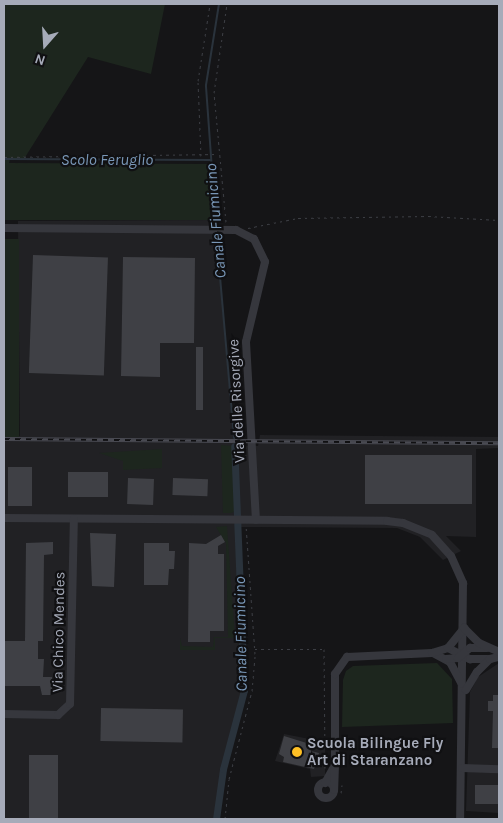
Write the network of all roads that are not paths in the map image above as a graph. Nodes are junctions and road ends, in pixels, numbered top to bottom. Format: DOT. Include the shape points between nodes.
graph roads {
  1 [pos="4,228"];
  2 [pos="4,518"];
  3 [pos="74,519"];
  4 [pos="256,520"];
  5 [pos="464,628"];
  6 [pos="448,648"];
  7 [pos="487,648"];
  8 [pos="499,652"];
  9 [pos="432,653"];
  10 [pos="464,654"];
  11 [pos="499,657"];
  12 [pos="446,659"];
  13 [pos="490,659"];
  14 [pos="464,694"];
  15 [pos="4,714"];
  16 [pos="335,765"];
  17 [pos="462,768"];
  18 [pos="499,769"];
  19 [pos="325,782"];
  20 [pos="333,791"];
  21 [pos="462,817"];
  1 -- 4 [label="street, Via delle Risorgive" via="225,230 244,233 260,246 264,262 246,342"];
  2 -- 3 [label="street"];
  3 -- 4 [label="street"];
  3 -- 15 [label="street, Via Chico Mendes" via="70,704 58,715"];
  4 -- 5 [label="street" via="387,521 417,528 444,546 456,564 463,583"];
  5 -- 6 [label="street"];
  5 -- 7 [label="street"];
  5 -- 10 [label="street"];
  6 -- 9 [label="street"];
  6 -- 10 [label="street"];
  7 -- 8 [label="street"];
  7 -- 10 [label="street" via="470,648"];
  9 -- 12 [label="street"];
  9 -- 16 [label="street" via="359,653 343,660 335,674"];
  10 -- 12 [label="street"];
  10 -- 13 [label="street" via="476,660"];
  10 -- 14 [label="street"];
  11 -- 13 [label="street"];
  12 -- 14 [label="street" via="459,674"];
  13 -- 14 [label="street" via="477,672"];
  14 -- 17 [label="street"];
  16 -- 19 [label="street"];
  16 -- 20 [label="street"];
  17 -- 18 [label="street"];
  17 -- 21 [label="street"];
  19 -- 20 [label="street"];
  19 -- 20 [label="street" via="319,787 321,796 328,798"];
}
